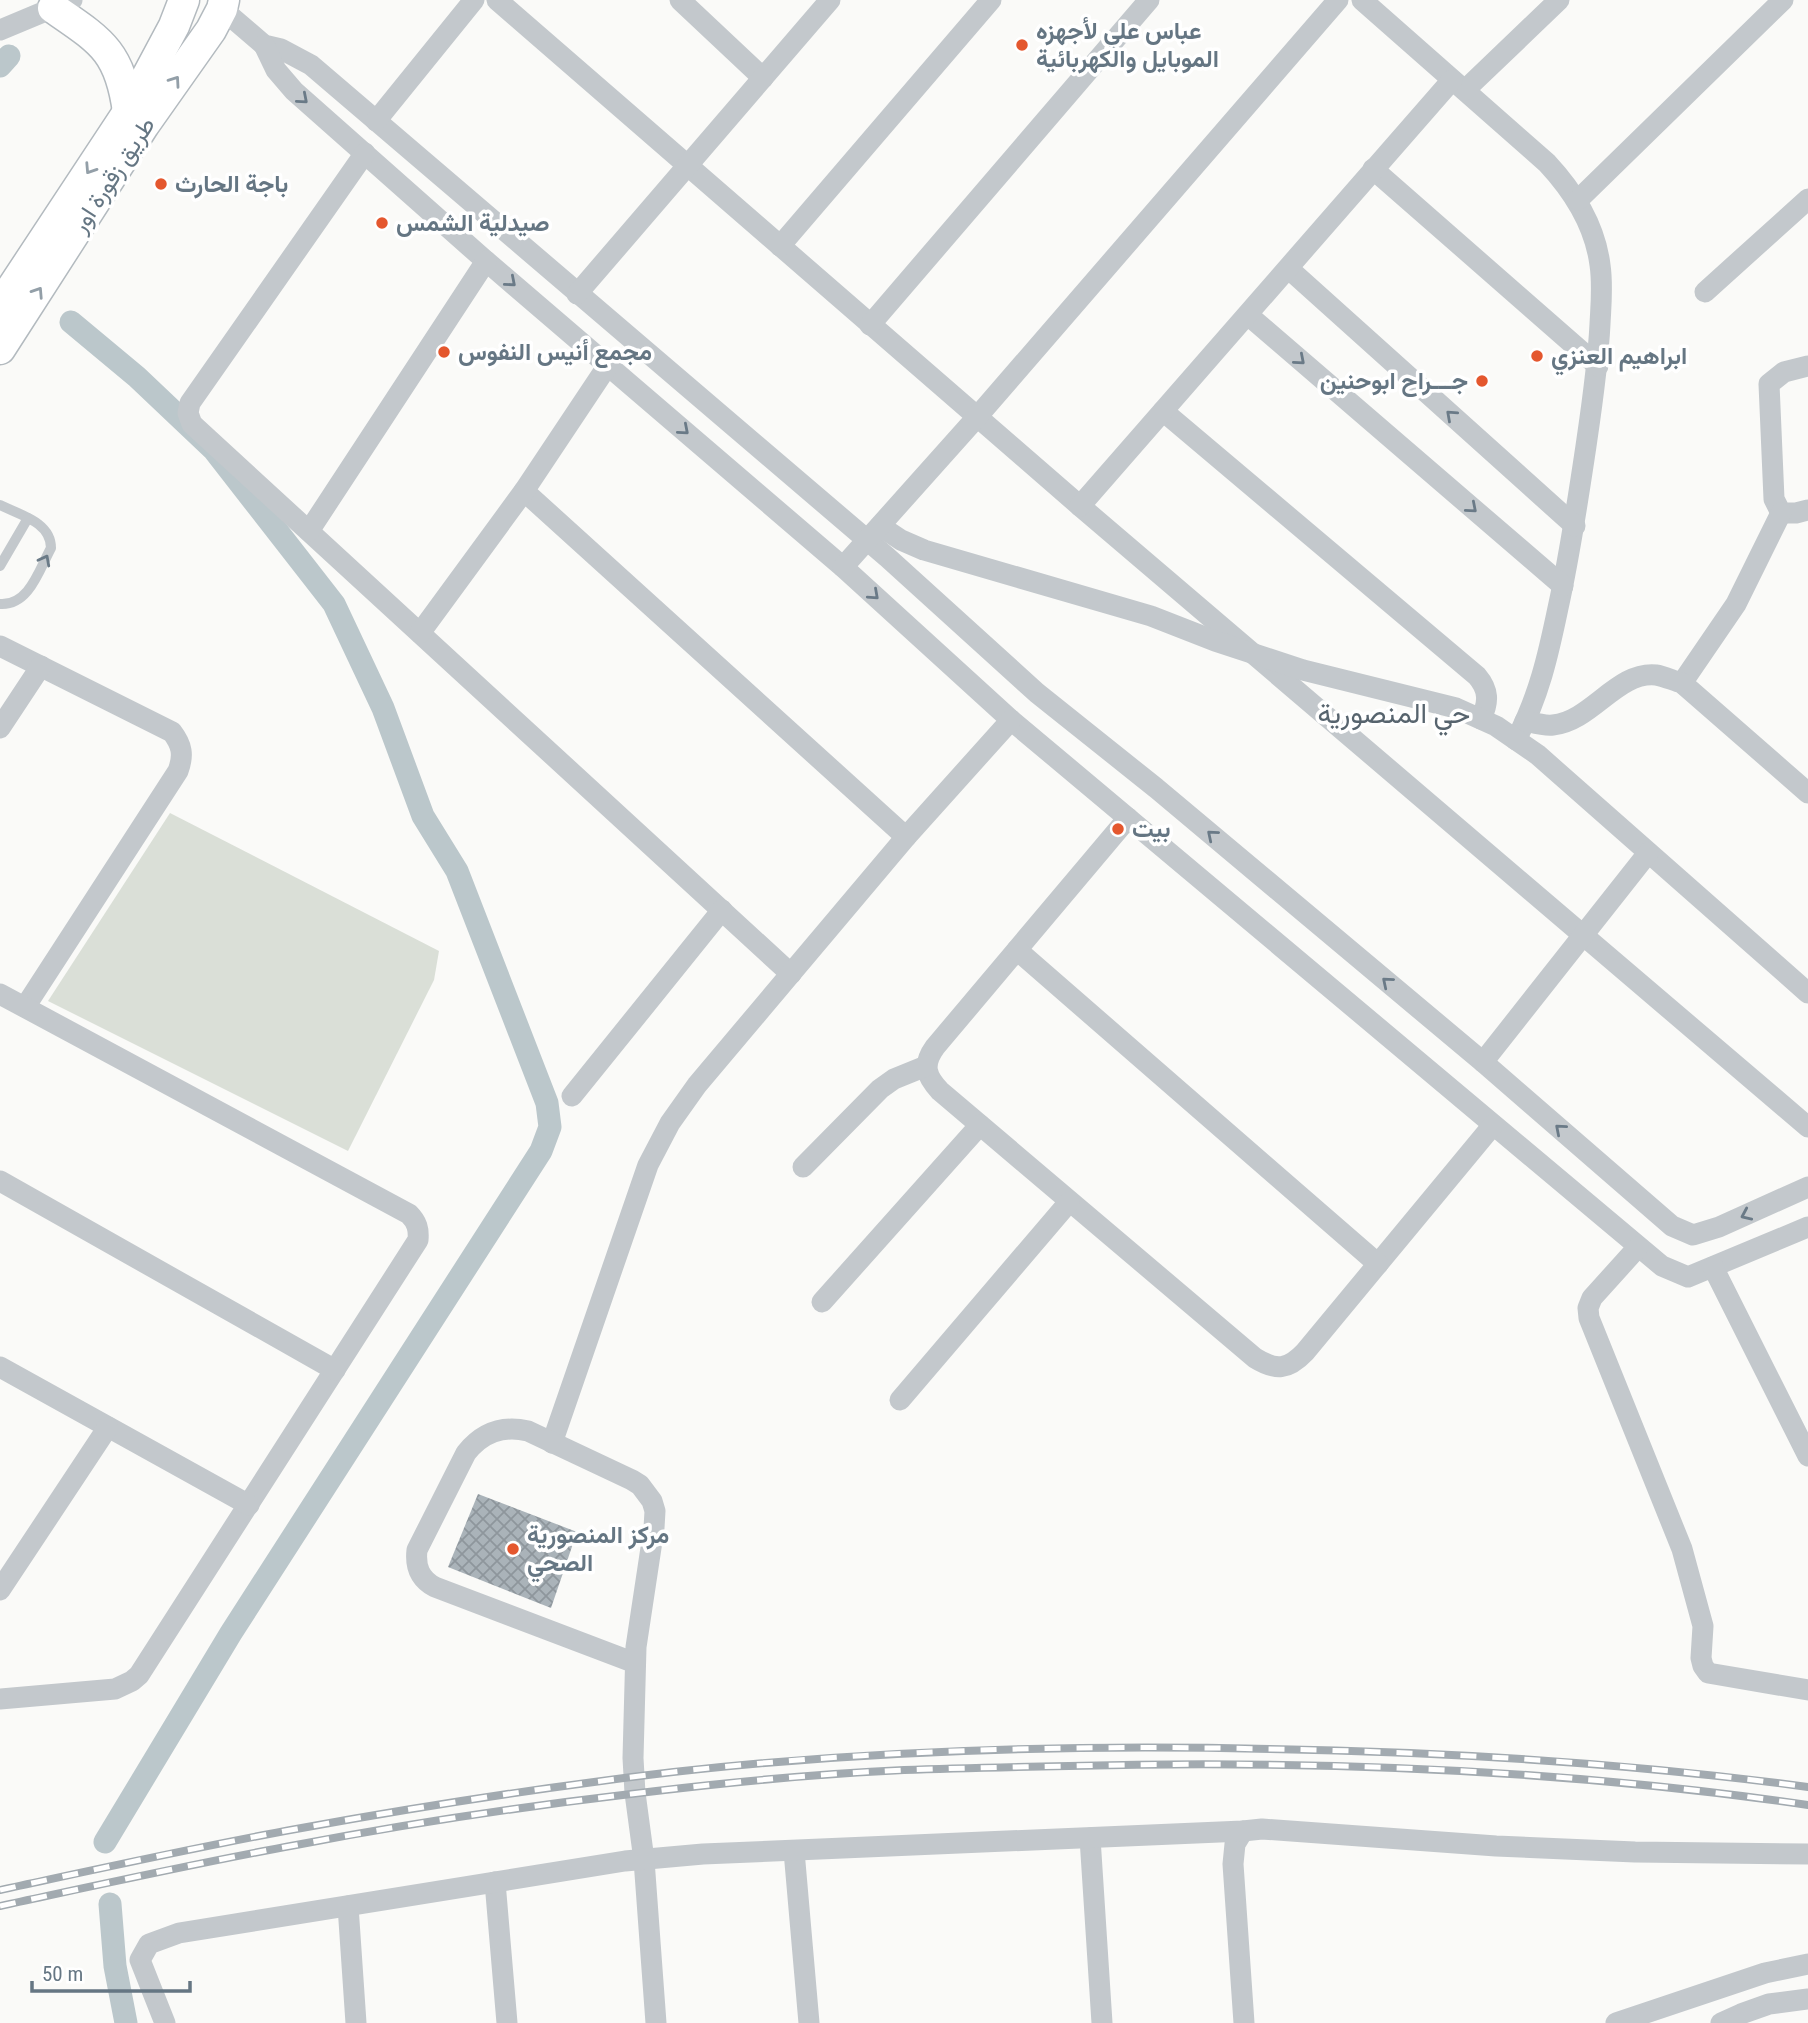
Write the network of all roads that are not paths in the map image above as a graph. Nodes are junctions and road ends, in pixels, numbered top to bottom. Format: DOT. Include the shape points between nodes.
graph roads {
  1 [pos="184,0"];
  2 [pos="474,0"];
  3 [pos="497,0"];
  4 [pos="680,0"];
  5 [pos="831,0"];
  6 [pos="990,0"];
  7 [pos="1149,0"];
  8 [pos="1338,0"];
  9 [pos="1362,0"];
  10 [pos="1559,0"];
  11 [pos="1783,0"];
  12 [pos="225,3"];
  13 [pos="63,4"];
  14 [pos="0,30"];
  15 [pos="264,45"];
  16 [pos="763,78"];
  17 [pos="1459,85"];
  18 [pos="136,118"];
  19 [pos="376,121"];
  20 [pos="365,153"];
  21 [pos="687,166"];
  22 [pos="1373,169"];
  23 [pos="1808,199"];
  24 [pos="1578,200"];
  25 [pos="780,246"];
  26 [pos="486,261"];
  27 [pos="1289,269"];
  28 [pos="1705,292"];
  29 [pos="577,294"];
  30 [pos="0,306"];
  31 [pos="1248,315"];
  32 [pos="870,325"];
  33 [pos="0,349"];
  34 [pos="608,365"];
  35 [pos="1598,366"];
  36 [pos="1808,366"];
  37 [pos="1163,411"];
  38 [pos="977,417"];
  39 [pos="524,491"];
  40 [pos="0,505"];
  41 [pos="1080,506"];
  42 [pos="1808,510"];
  43 [pos="1781,513"];
  44 [pos="28,518"];
  45 [pos="1575,526"];
  46 [pos="309,531"];
  47 [pos="873,533"];
  48 [pos="0,566"];
  49 [pos="843,567"];
  50 [pos="1563,586"];
  51 [pos="0,604"];
  52 [pos="421,633"];
  53 [pos="0,646"];
  54 [pos="1257,656"];
  55 [pos="41,666"];
  56 [pos="1682,683"];
  57 [pos="1481,719"];
  58 [pos="1011,720"];
  59 [pos="0,728"];
  60 [pos="1520,730"];
  61 [pos="1808,793"];
  62 [pos="1128,818"];
  63 [pos="906,837"];
  64 [pos="1647,853"];
  65 [pos="722,910"];
  66 [pos="1583,935"];
  67 [pos="1017,950"];
  68 [pos="791,974"];
  69 [pos="1806,988"];
  70 [pos="0,994"];
  71 [pos="24,1007"];
  72 [pos="1483,1062"];
  73 [pos="926,1066"];
  74 [pos="572,1096"];
  75 [pos="980,1125"];
  76 [pos="1493,1125"];
  77 [pos="1808,1127"];
  78 [pos="803,1167"];
  79 [pos="0,1181"];
  80 [pos="1808,1187"];
  81 [pos="1069,1202"];
  82 [pos="1808,1227"];
  83 [pos="1638,1247"];
  84 [pos="1378,1264"];
  85 [pos="1713,1267"];
  86 [pos="822,1302"];
  87 [pos="0,1367"];
  88 [pos="335,1370"];
  89 [pos="900,1400"];
  90 [pos="108,1427"];
  91 [pos="552,1443"];
  92 [pos="1808,1456"];
  93 [pos="249,1505"];
  94 [pos="0,1590"];
  95 [pos="635,1663"];
  96 [pos="1808,1690"];
  97 [pos="0,1699"];
  98 [pos="1243,1832"];
  99 [pos="1090,1838"];
  100 [pos="794,1850"];
  101 [pos="1808,1854"];
  102 [pos="644,1860"];
  103 [pos="495,1882"];
  104 [pos="348,1906"];
  105 [pos="1808,1964"];
  106 [pos="1808,1999"];
  107 [pos="165,2023"];
  108 [pos="356,2023"];
  109 [pos="507,2023"];
  110 [pos="656,2023"];
  111 [pos="809,2023"];
  112 [pos="1101,2023"];
  113 [pos="1244,2023"];
  114 [pos="1616,2023"];
  115 [pos="1721,2023"];
  1 -- 18 [label="main road"];
  2 -- 19 [label="street"];
  3 -- 21 [label="street"];
  4 -- 16 [label="street"];
  5 -- 16 [label="street"];
  6 -- 25 [label="street"];
  7 -- 32 [label="street"];
  8 -- 38 [label="street"];
  9 -- 17 [label="street"];
  10 -- 17 [label="street"];
  11 -- 24 [label="street"];
  12 -- 15 [label="street"];
  18 -- 12 [label="main road, طريق زقورة اور, one-way" via="211,30"];
  13 -- 14 [label="street"];
  13 -- 18 [label="main road" via="117,64"];
  15 -- 19 [label="street" via="311,65"];
  15 -- 20 [label="street, one-way" via="284,82"];
  16 -- 21 [label="street"];
  17 -- 22 [label="street"];
  17 -- 24 [label="street" via="1547,163"];
  18 -- 30 [label="main road, one-way"];
  33 -- 18 [label="main road, طريق زقورة اور, one-way"];
  19 -- 29 [label="street"];
  20 -- 26 [label="street"];
  20 -- 46 [label="street" via="190,403 188,413 192,424"];
  21 -- 25 [label="street"];
  21 -- 29 [label="street"];
  22 -- 27 [label="street"];
  22 -- 35 [label="street"];
  23 -- 28 [label="street"];
  24 -- 35 [label="street" via="1600,264"];
  25 -- 32 [label="street"];
  26 -- 34 [label="street, one-way"];
  26 -- 46 [label="street"];
  27 -- 31 [label="street"];
  45 -- 27 [label="street, one-way"];
  29 -- 47 [label="street"];
  31 -- 37 [label="street"];
  31 -- 50 [label="street, one-way"];
  32 -- 38 [label="street"];
  34 -- 39 [label="street"];
  34 -- 49 [label="street, one-way"];
  35 -- 45 [label="street"];
  36 -- 43 [label="street" via="1784,372 1769,384 1774,499"];
  37 -- 41 [label="street"];
  37 -- 57 [label="street" via="1477,676 1488,699"];
  38 -- 41 [label="street"];
  38 -- 47 [label="street"];
  39 -- 52 [label="street"];
  39 -- 63 [label="street"];
  40 -- 44 [label="lane"];
  41 -- 54 [label="street"];
  42 -- 43 [label="street"];
  43 -- 56 [label="street" via="1736,604"];
  44 -- 48 [label="lane"];
  51 -- 44 [label="lane, one-way" via="23,597 51,548 44,528"];
  45 -- 50 [label="street"];
  46 -- 52 [label="street"];
  47 -- 49 [label="street"];
  47 -- 54 [label="street" via="1151,616"];
  72 -- 47 [label="street, one-way" via="1037,693"];
  49 -- 58 [label="street, one-way"];
  50 -- 60 [label="street" via="1542,677"];
  52 -- 65 [label="street"];
  53 -- 55 [label="street"];
  54 -- 57 [label="street" via="1456,708"];
  54 -- 66 [label="street"];
  55 -- 59 [label="street"];
  55 -- 71 [label="street" via="172,732 182,750 182,761"];
  56 -- 60 [label="street" via="1656,675 1629,680 1583,714 1562,723"];
  56 -- 61 [label="street"];
  57 -- 60 [label="street"];
  58 -- 62 [label="street"];
  58 -- 63 [label="street"];
  60 -- 64 [label="street" via="1538,755"];
  62 -- 67 [label="street"];
  62 -- 76 [label="street"];
  63 -- 68 [label="street"];
  64 -- 66 [label="street"];
  64 -- 69 [label="street"];
  65 -- 68 [label="street"];
  65 -- 74 [label="street"];
  66 -- 72 [label="street"];
  66 -- 77 [label="street"];
  67 -- 73 [label="street" via="935,1047"];
  67 -- 84 [label="street"];
  68 -- 91 [label="street" via="698,1085 670,1123 648,1165"];
  70 -- 71 [label="street"];
  71 -- 88 [label="street" via="412,1217 418,1240"];
  80 -- 72 [label="street, one-way" via="1693,1235 1672,1226"];
  73 -- 75 [label="street" via="930,1080"];
  73 -- 78 [label="street" via="880,1088"];
  75 -- 81 [label="street"];
  75 -- 86 [label="street"];
  76 -- 83 [label="street"];
  76 -- 84 [label="street"];
  79 -- 88 [label="street"];
  81 -- 84 [label="street" via="1268,1366 1295,1362"];
  81 -- 89 [label="street"];
  82 -- 85 [label="street"];
  83 -- 85 [label="street" via="1662,1266 1688,1277"];
  83 -- 96 [label="street" via="1592,1298 1589,1318 1682,1549 1703,1626 1703,1666 1708,1673"];
  85 -- 92 [label="street"];
  87 -- 90 [label="street"];
  88 -- 93 [label="street"];
  90 -- 93 [label="street"];
  90 -- 94 [label="street"];
  91 -- 95 [label="street" via="632,1480 652,1501 656,1519"];
  91 -- 95 [label="street" via="517,1429 493,1432 473,1444 416,1550 416,1565 435,1587"];
  93 -- 97 [label="street" via="132,1681 115,1689"];
  95 -- 102 [label="street" via="633,1758"];
  98 -- 99 [label="street"];
  98 -- 101 [label="street" via="1262,1829 1634,1852"];
  98 -- 113 [label="street" via="1235,1844 1233,1864"];
  99 -- 100 [label="street"];
  99 -- 112 [label="street"];
  100 -- 102 [label="street"];
  100 -- 111 [label="street"];
  102 -- 103 [label="street"];
  102 -- 110 [label="street"];
  103 -- 104 [label="street"];
  103 -- 109 [label="street"];
  104 -- 107 [label="street" via="179,1933 149,1944 140,1960"];
  104 -- 108 [label="street"];
  105 -- 114 [label="street" via="1765,1973"];
  106 -- 115 [label="street" via="1769,2004"];
}
